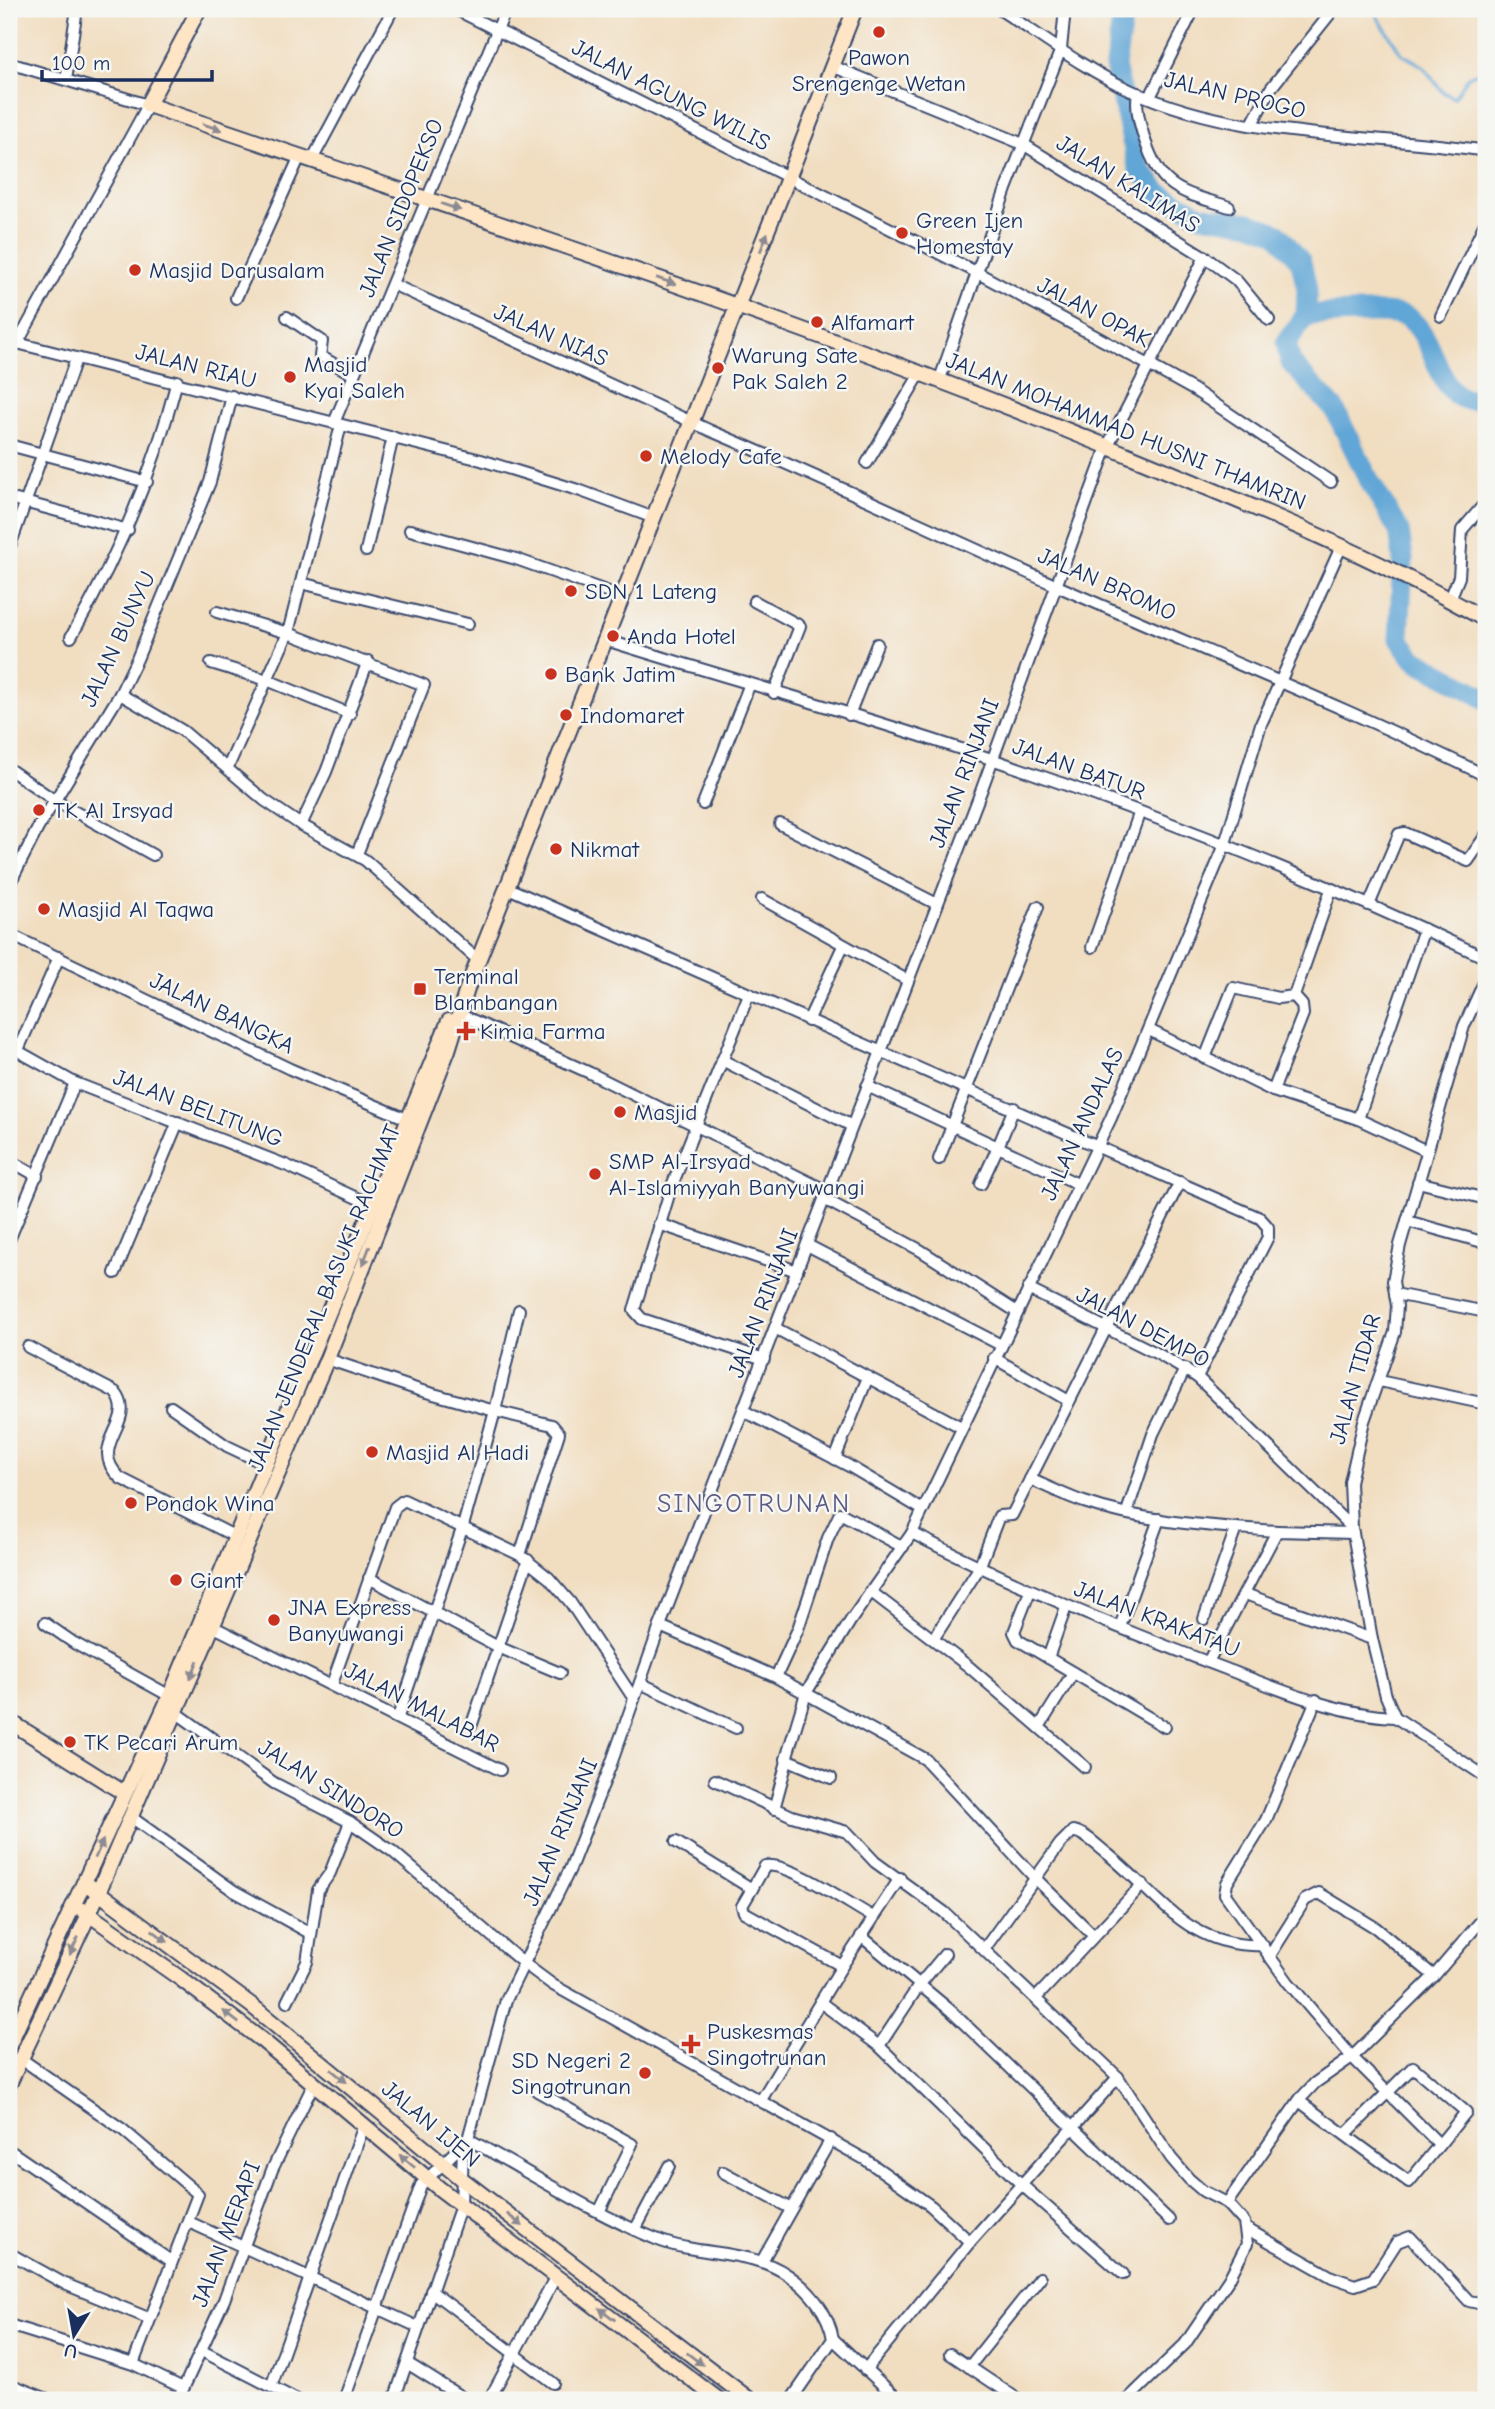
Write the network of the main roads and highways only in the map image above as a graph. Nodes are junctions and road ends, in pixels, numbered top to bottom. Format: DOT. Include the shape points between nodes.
graph roads {
  1 [pos="199,9"];
  2 [pos="856,9"];
  3 [pos="739,306"];
  4 [pos="1486,620"];
  5 [pos="468,986"];
  6 [pos="414,1123"];
  7 [pos="264,1488"];
  8 [pos="9,1721"];
  9 [pos="124,1793"];
  10 [pos="84,1883"];
  11 [pos="98,1892"];
  12 [pos="74,1905"];
  13 [pos="89,1914"];
  14 [pos="9,2045"];
  15 [pos="9,2084"];
  16 [pos="719,2400"];
  17 [pos="750,2400"];
  1 -- 3 [label="main road, JALAN MOHAMMAD HUSNI THAMRIN, one-way" via="148,105"];
  3 -- 2 [label="main road, JALAN JENDERAL BASUKI RACHMAT, one-way"];
  3 -- 4 [label="main road, JALAN MOHAMMAD HUSNI THAMRIN" via="940,379 1244,502"];
  3 -- 5 [label="main road, JALAN JENDERAL BASUKI RACHMAT"];
  5 -- 6 [label="main road, JALAN JENDERAL BASUKI RACHMAT" via="461,1015"];
  5 -- 6 [label="main road, JALAN JENDERAL BASUKI RACHMAT" via="456,1005"];
  6 -- 7 [label="main road, JALAN JENDERAL BASUKI RACHMAT, one-way" via="327,1359"];
  6 -- 7 [label="main road, JALAN JENDERAL BASUKI RACHMAT" via="374,1206 267,1465"];
  7 -- 9 [label="main road, JALAN JENDERAL BASUKI RACHMAT" via="236,1537"];
  7 -- 11 [label="main road, JALAN JENDERAL BASUKI RACHMAT, one-way" via="177,1713"];
  8 -- 9 [label="main road"];
  10 -- 9 [label="main road, JALAN JENDERAL BASUKI RACHMAT, one-way"];
  10 -- 11 [label="main road, JALAN IJEN"];
  10 -- 12 [label="main road, JALAN JENDERAL BASUKI RACHMAT"];
  11 -- 13 [label="main road, JALAN JENDERAL BASUKI RACHMAT"];
  11 -- 17 [label="main road, JALAN IJEN, one-way" via="251,2005 463,2180"];
  12 -- 13 [label="main road, JALAN IJEN"];
  12 -- 14 [label="main road, JALAN JENDERAL BASUKI RACHMAT"];
  13 -- 15 [label="main road, JALAN JENDERAL BASUKI RACHMAT, one-way"];
  16 -- 13 [label="main road, JALAN IJEN, one-way" via="426,2177 181,1979"];
}
